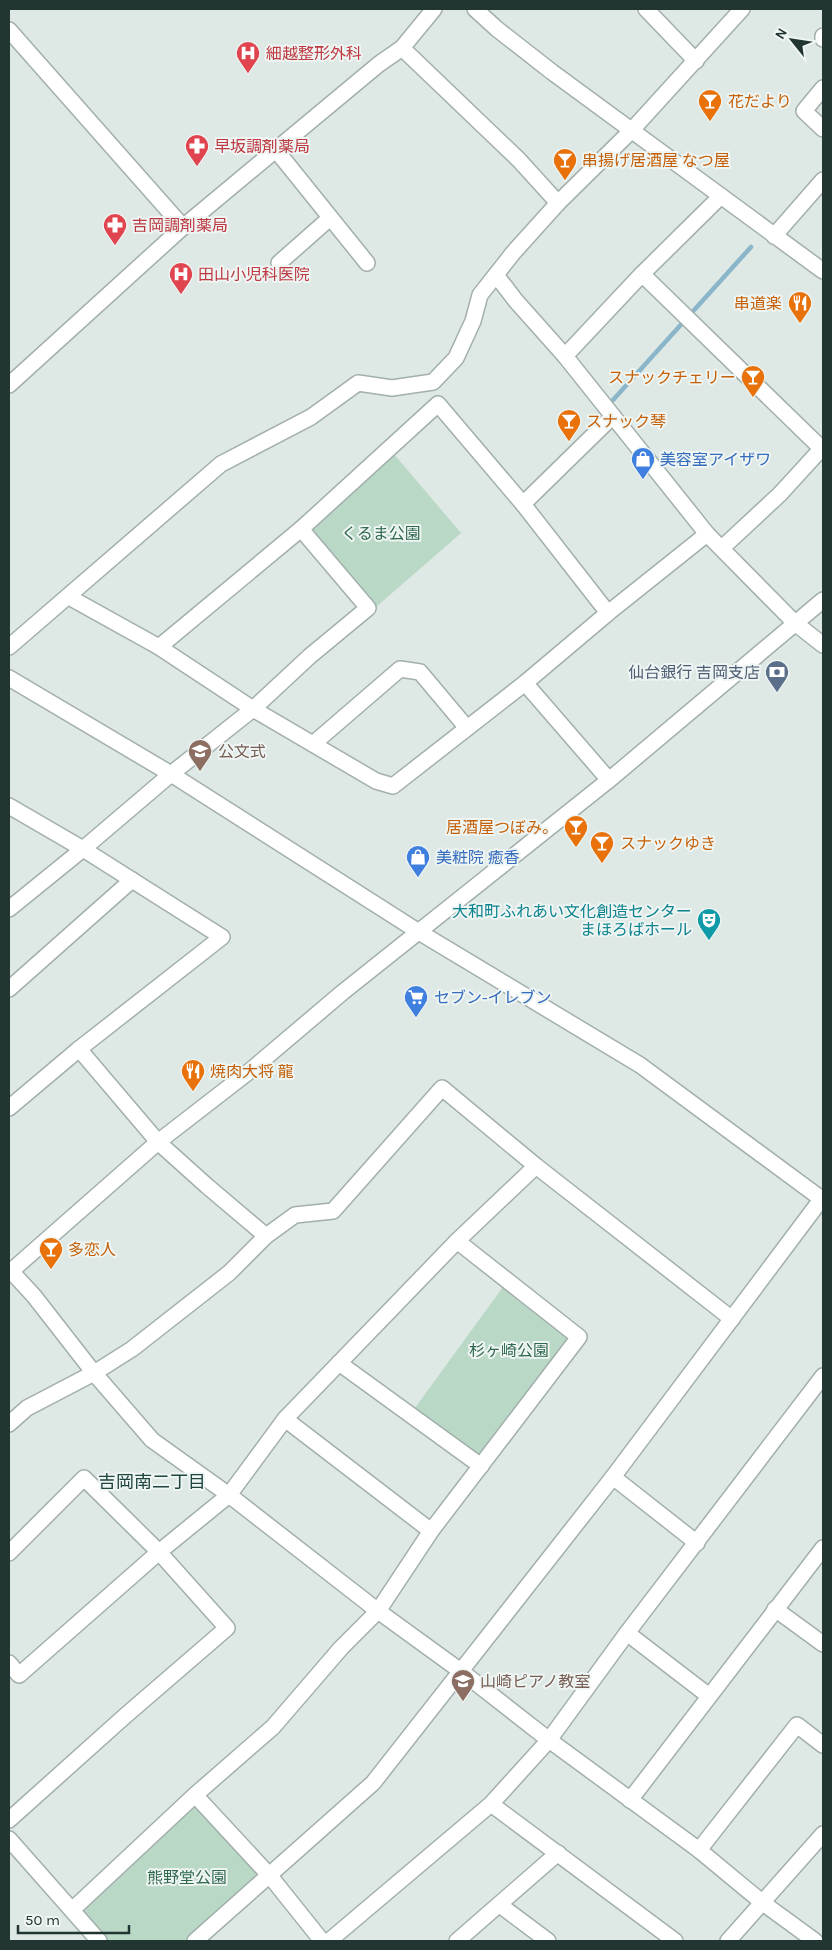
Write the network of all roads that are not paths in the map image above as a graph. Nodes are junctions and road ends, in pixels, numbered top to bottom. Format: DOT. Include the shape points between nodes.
graph roads {
  1 [pos="434,9"];
  2 [pos="475,9"];
  3 [pos="646,9"];
  4 [pos="742,9"];
  5 [pos="9,30"];
  6 [pos="402,48"];
  7 [pos="696,60"];
  8 [pos="823,88"];
  9 [pos="823,129"];
  10 [pos="631,131"];
  11 [pos="276,150"];
  12 [pos="823,180"];
  13 [pos="721,196"];
  14 [pos="558,203"];
  15 [pos="330,218"];
  16 [pos="183,227"];
  17 [pos="774,236"];
  18 [pos="280,263"];
  19 [pos="367,263"];
  20 [pos="823,271"];
  21 [pos="642,274"];
  22 [pos="496,275"];
  23 [pos="565,356"];
  24 [pos="433,382"];
  25 [pos="9,385"];
  26 [pos="438,404"];
  27 [pos="613,416"];
  28 [pos="823,448"];
  29 [pos="523,504"];
  30 [pos="301,529"];
  31 [pos="708,534"];
  32 [pos="722,548"];
  33 [pos="68,597"];
  34 [pos="823,600"];
  35 [pos="608,613"];
  36 [pos="795,623"];
  37 [pos="823,645"];
  38 [pos="9,647"];
  39 [pos="159,647"];
  40 [pos="9,678"];
  41 [pos="525,683"];
  42 [pos="253,709"];
  43 [pos="467,728"];
  44 [pos="313,744"];
  45 [pos="171,774"];
  46 [pos="609,780"];
  47 [pos="9,806"];
  48 [pos="83,849"];
  49 [pos="132,880"];
  50 [pos="9,909"];
  51 [pos="419,932"];
  52 [pos="9,988"];
  53 [pos="79,1049"];
  54 [pos="9,1108"];
  55 [pos="158,1142"];
  56 [pos="536,1166"];
  57 [pos="823,1199"];
  58 [pos="266,1236"];
  59 [pos="457,1242"];
  60 [pos="10,1271"];
  61 [pos="732,1319"];
  62 [pos="339,1363"];
  63 [pos="94,1373"];
  64 [pos="823,1376"];
  65 [pos="285,1420"];
  66 [pos="9,1424"];
  67 [pos="480,1466"];
  68 [pos="613,1477"];
  69 [pos="229,1495"];
  70 [pos="431,1531"];
  71 [pos="697,1543"];
  72 [pos="823,1548"];
  73 [pos="159,1552"];
  74 [pos="9,1553"];
  75 [pos="775,1609"];
  76 [pos="378,1611"];
  77 [pos="627,1632"];
  78 [pos="823,1644"];
  79 [pos="9,1663"];
  80 [pos="462,1672"];
  81 [pos="709,1696"];
  82 [pos="550,1740"];
  83 [pos="823,1745"];
  84 [pos="195,1795"];
  85 [pos="630,1800"];
  86 [pos="492,1804"];
  87 [pos="9,1820"];
  88 [pos="823,1834"];
  89 [pos="9,1839"];
  90 [pos="699,1850"];
  91 [pos="558,1853"];
  92 [pos="270,1876"];
  93 [pos="763,1903"];
  94 [pos="500,1905"];
  95 [pos="72,1910"];
  96 [pos="810,1937"];
  97 [pos="99,1941"];
  98 [pos="196,1941"];
  99 [pos="322,1941"];
  100 [pos="329,1941"];
  101 [pos="457,1941"];
  102 [pos="548,1941"];
  103 [pos="675,1941"];
  104 [pos="728,1941"];
  1 -- 6 [label="street"];
  2 -- 10 [label="street" via="536,60"];
  3 -- 7 [label="street"];
  4 -- 7 [label="street"];
  5 -- 16 [label="street"];
  6 -- 11 [label="street"];
  6 -- 14 [label="street" via="519,160"];
  7 -- 10 [label="street"];
  8 -- 9 [label="street" via="804,111"];
  10 -- 13 [label="street"];
  10 -- 14 [label="street"];
  11 -- 15 [label="street"];
  11 -- 16 [label="street"];
  12 -- 17 [label="street"];
  13 -- 17 [label="street"];
  13 -- 21 [label="street"];
  14 -- 22 [label="street"];
  15 -- 18 [label="street"];
  15 -- 19 [label="street"];
  16 -- 25 [label="street"];
  17 -- 20 [label="street"];
  21 -- 23 [label="street"];
  21 -- 28 [label="street"];
  22 -- 23 [label="street"];
  22 -- 24 [label="street" via="480,295 473,321 456,358"];
  23 -- 27 [label="street"];
  24 -- 26 [label="street"];
  24 -- 33 [label="street" via="392,388 358,384 311,417 221,464"];
  26 -- 29 [label="street"];
  26 -- 30 [label="street"];
  27 -- 29 [label="street"];
  27 -- 31 [label="street"];
  28 -- 32 [label="street"];
  29 -- 35 [label="street"];
  30 -- 39 [label="street"];
  30 -- 42 [label="street" via="368,608"];
  31 -- 32 [label="street"];
  31 -- 35 [label="street"];
  32 -- 36 [label="street"];
  33 -- 38 [label="street"];
  33 -- 39 [label="street"];
  34 -- 36 [label="street"];
  35 -- 41 [label="street"];
  36 -- 37 [label="street"];
  36 -- 46 [label="street"];
  39 -- 42 [label="street"];
  40 -- 45 [label="street"];
  41 -- 43 [label="street"];
  41 -- 46 [label="street"];
  42 -- 44 [label="street"];
  42 -- 45 [label="street"];
  43 -- 44 [label="street" via="393,786 376,781"];
  43 -- 44 [label="street" via="420,672 400,669"];
  45 -- 48 [label="street"];
  45 -- 51 [label="street"];
  46 -- 51 [label="street"];
  47 -- 48 [label="street"];
  48 -- 49 [label="street"];
  48 -- 50 [label="street"];
  49 -- 52 [label="street"];
  49 -- 53 [label="street" via="222,937"];
  51 -- 55 [label="street"];
  51 -- 57 [label="street" via="640,1066"];
  53 -- 54 [label="street"];
  53 -- 55 [label="street"];
  55 -- 58 [label="street"];
  55 -- 60 [label="street"];
  56 -- 58 [label="street" via="442,1088 333,1212 295,1215"];
  56 -- 59 [label="street"];
  56 -- 61 [label="street"];
  57 -- 61 [label="street"];
  58 -- 63 [label="street" via="229,1273 132,1349"];
  59 -- 62 [label="street"];
  59 -- 67 [label="street" via="579,1337"];
  60 -- 63 [label="street" via="34,1296"];
  61 -- 68 [label="street"];
  62 -- 65 [label="street"];
  62 -- 67 [label="street"];
  63 -- 66 [label="street" via="27,1408"];
  63 -- 69 [label="street" via="152,1440"];
  64 -- 71 [label="street"];
  65 -- 69 [label="street"];
  65 -- 70 [label="street"];
  67 -- 70 [label="street"];
  68 -- 71 [label="street"];
  68 -- 80 [label="street"];
  69 -- 73 [label="street"];
  69 -- 76 [label="street"];
  70 -- 76 [label="street"];
  71 -- 77 [label="street"];
  72 -- 75 [label="street"];
  73 -- 74 [label="street" via="84,1478"];
  73 -- 79 [label="street" via="19,1675"];
  73 -- 87 [label="street" via="227,1628"];
  75 -- 78 [label="street"];
  75 -- 81 [label="street"];
  76 -- 80 [label="street"];
  76 -- 84 [label="street" via="340,1648 274,1727"];
  77 -- 81 [label="street"];
  77 -- 82 [label="street"];
  80 -- 82 [label="street"];
  80 -- 92 [label="street" via="373,1783"];
  81 -- 85 [label="street"];
  82 -- 85 [label="street"];
  82 -- 86 [label="street"];
  83 -- 90 [label="street" via="797,1725"];
  84 -- 92 [label="street"];
  84 -- 95 [label="street"];
  85 -- 90 [label="street"];
  86 -- 91 [label="street"];
  86 -- 100 [label="street"];
  88 -- 93 [label="street"];
  89 -- 95 [label="street"];
  90 -- 93 [label="street"];
  91 -- 94 [label="street"];
  91 -- 103 [label="street"];
  92 -- 98 [label="street"];
  92 -- 99 [label="street"];
  93 -- 96 [label="street"];
  93 -- 104 [label="street"];
  94 -- 101 [label="street"];
  94 -- 102 [label="street"];
  95 -- 97 [label="street"];
}
